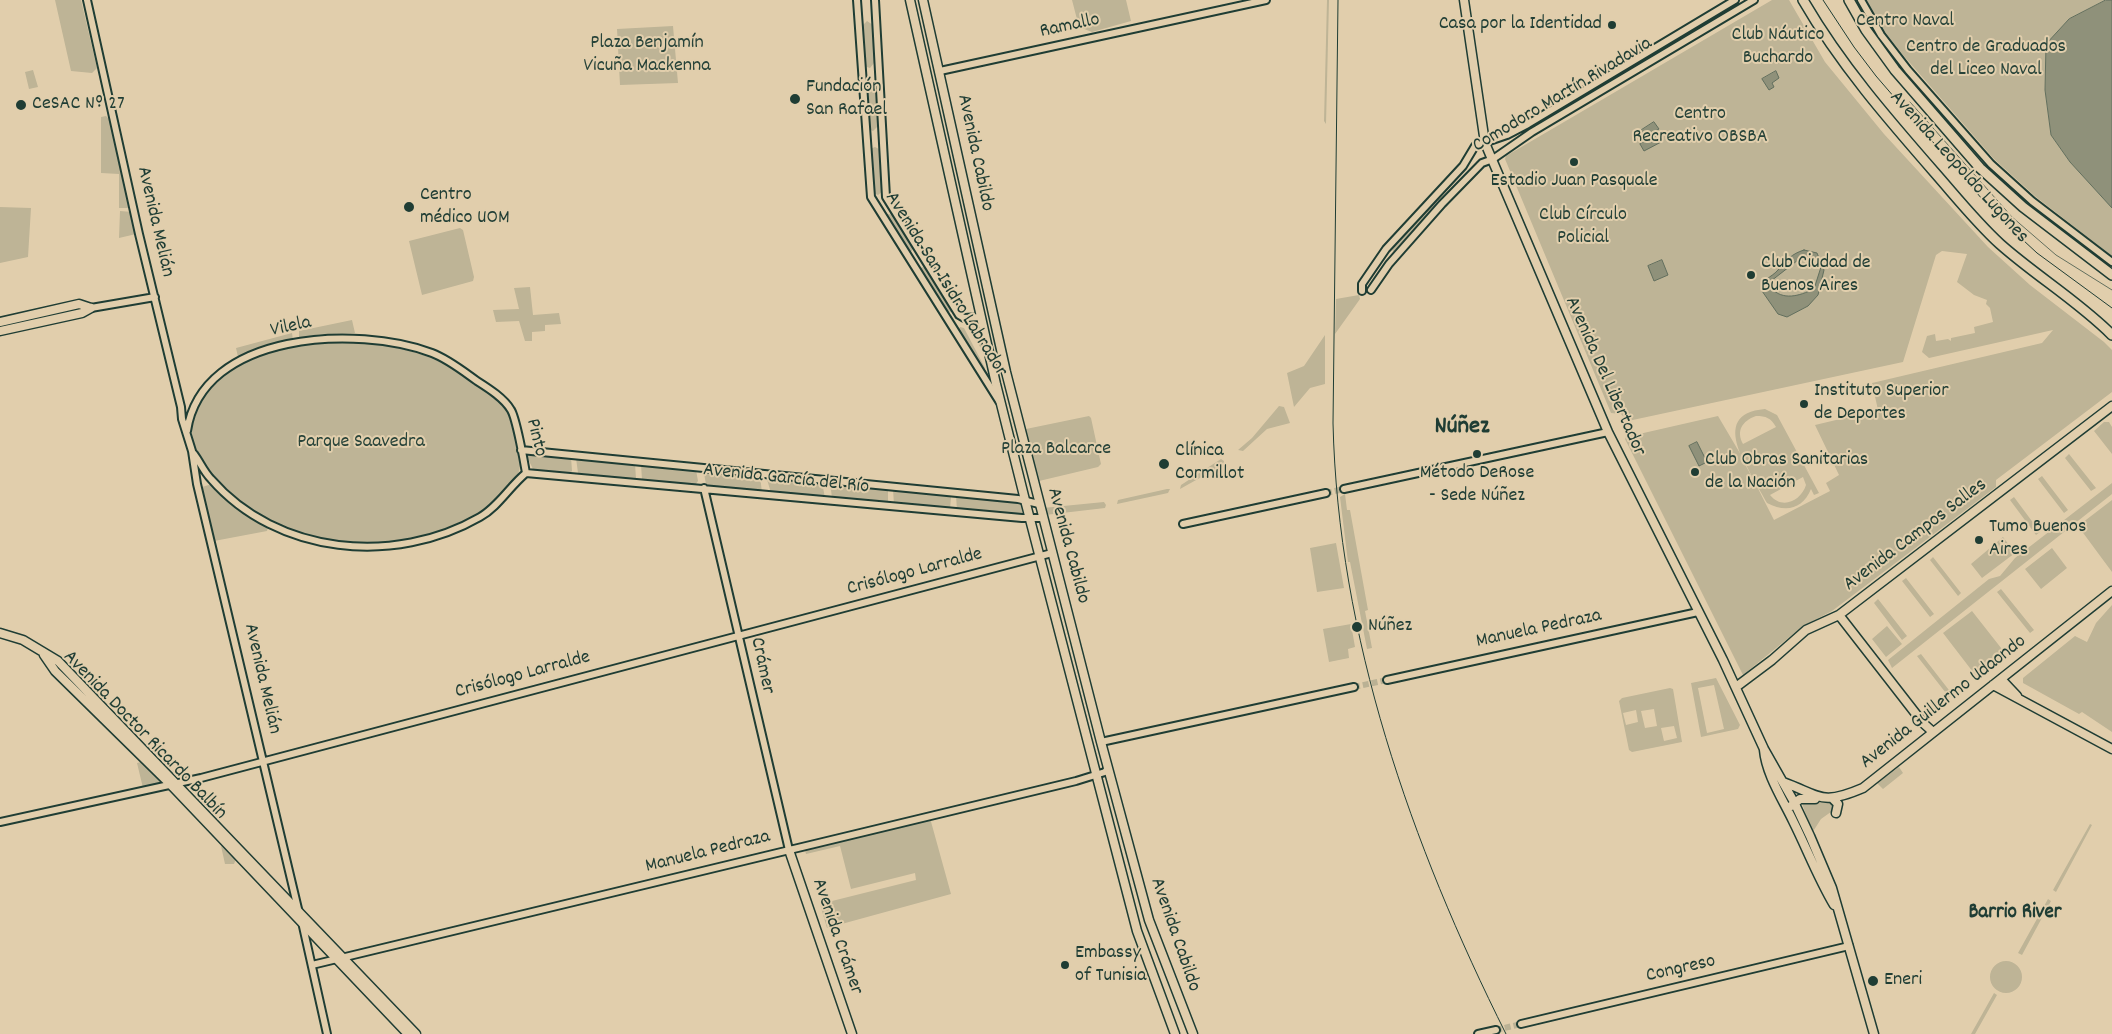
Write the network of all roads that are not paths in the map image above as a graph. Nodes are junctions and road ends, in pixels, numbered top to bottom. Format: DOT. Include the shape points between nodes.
graph roads {
  1 [pos="87,0"];
  2 [pos="857,0"];
  3 [pos="874,0"];
  4 [pos="910,0"];
  5 [pos="924,0"];
  6 [pos="1266,0"];
  7 [pos="1464,0"];
  8 [pos="1735,0"];
  9 [pos="1754,0"];
  10 [pos="1803,0"];
  11 [pos="1849,0"];
  12 [pos="1861,0"];
  13 [pos="1671,39"];
  14 [pos="1676,46"];
  15 [pos="940,71"];
  16 [pos="1507,135"];
  17 [pos="1485,143"];
  18 [pos="1511,145"];
  19 [pos="1469,158"];
  20 [pos="1493,159"];
  21 [pos="1475,169"];
  22 [pos="2112,262"];
  23 [pos="2112,275"];
  24 [pos="1371,290"];
  25 [pos="1362,291"];
  26 [pos="155,297"];
  27 [pos="92,308"];
  28 [pos="981,317"];
  29 [pos="0,322"];
  30 [pos="0,331"];
  31 [pos="2112,334"];
  32 [pos="1001,405"];
  33 [pos="2112,406"];
  34 [pos="182,407"];
  35 [pos="192,410"];
  36 [pos="512,411"];
  37 [pos="187,432"];
  38 [pos="1608,432"];
  39 [pos="521,450"];
  40 [pos="192,451"];
  41 [pos="203,469"];
  42 [pos="526,473"];
  43 [pos="197,484"];
  44 [pos="704,488"];
  45 [pos="1344,489"];
  46 [pos="1326,493"];
  47 [pos="1025,500"];
  48 [pos="1039,504"];
  49 [pos="1043,518"];
  50 [pos="1030,519"];
  51 [pos="1184,524"];
  52 [pos="1052,553"];
  53 [pos="1040,556"];
  54 [pos="2112,591"];
  55 [pos="1698,612"];
  56 [pos="1839,615"];
  57 [pos="0,633"];
  58 [pos="738,637"];
  59 [pos="0,638"];
  60 [pos="42,652"];
  61 [pos="2001,679"];
  62 [pos="1387,680"];
  63 [pos="1993,685"];
  64 [pos="1354,687"];
  65 [pos="1736,687"];
  66 [pos="2017,696"];
  67 [pos="1933,732"];
  68 [pos="1101,742"];
  69 [pos="1764,749"];
  70 [pos="2112,749"];
  71 [pos="263,761"];
  72 [pos="1108,768"];
  73 [pos="1096,775"];
  74 [pos="1783,782"];
  75 [pos="174,784"];
  76 [pos="1822,798"];
  77 [pos="1832,798"];
  78 [pos="1794,802"];
  79 [pos="1788,810"];
  80 [pos="1836,813"];
  81 [pos="0,822"];
  82 [pos="1813,844"];
  83 [pos="789,850"];
  84 [pos="1809,856"];
  85 [pos="300,915"];
  86 [pos="1840,916"];
  87 [pos="302,926"];
  88 [pos="1849,946"];
  89 [pos="339,959"];
  90 [pos="312,965"];
  91 [pos="1521,1024"];
  92 [pos="1496,1030"];
  93 [pos="327,1034"];
  94 [pos="408,1034"];
  95 [pos="416,1034"];
  96 [pos="852,1034"];
  97 [pos="1175,1034"];
  98 [pos="1193,1034"];
  99 [pos="1478,1034"];
  100 [pos="1874,1034"];
  1 -- 26 [label="street, Avenida Melián"];
  2 -- 32 [label="street, Avenida San Isidro Labrador" via="871,197"];
  3 -- 28 [label="street, Avenida San Isidro Labrador" via="886,197 957,310 964,318"];
  4 -- 28 [label="main road, Avenida Cabildo"];
  5 -- 15 [label="main road, Avenida Cabildo"];
  6 -- 15 [label="street, Ramallo"];
  7 -- 17 [label="main road, Avenida Del Libertador"];
  8 -- 13 [label="street, Comodoro Martín Rivadavia"];
  9 -- 14 [label="street, Comodoro Martín Rivadavia"];
  10 -- 31 [label="highway, Avenida Leopoldo Lugones" via="1841,60 1983,228 2014,257"];
  11 -- 23 [label="highway" via="1886,60 1980,168 2023,207"];
  12 -- 22 [label="street" via="1895,53 1985,158 2032,201"];
  13 -- 14 [label="street"];
  13 -- 16 [label="street, Comodoro Martín Rivadavia"];
  14 -- 18 [label="street, Comodoro Martín Rivadavia"];
  15 -- 48 [label="main road, Avenida Cabildo" via="1006,372"];
  16 -- 17 [label="street, Comodoro Martín Rivadavia"];
  16 -- 18 [label="street" via="1512,139"];
  17 -- 19 [label="street, Comodoro Martín Rivadavia" via="1475,146"];
  17 -- 20 [label="main road, Avenida Del Libertador"];
  18 -- 20 [label="street, Comodoro Martín Rivadavia"];
  19 -- 21 [label="street" via="1469,166"];
  19 -- 25 [label="street, Comodoro Martín Rivadavia" via="1386,249 1362,284"];
  20 -- 21 [label="street, Comodoro Martín Rivadavia"];
  20 -- 38 [label="main road, Avenida Del Libertador"];
  21 -- 24 [label="street, Comodoro Martín Rivadavia" via="1389,264"];
  26 -- 27 [label="street"];
  26 -- 34 [label="street, Avenida Melián"];
  27 -- 29 [label="main road" via="79,304"];
  27 -- 30 [label="main road"];
  28 -- 32 [label="main road, Avenida Cabildo"];
  32 -- 47 [label="main road, Avenida Cabildo"];
  33 -- 56 [label="main road, Avenida Campos Salles"];
  34 -- 35 [label="street"];
  34 -- 37 [label="street, Avenida Melián"];
  35 -- 36 [label="street, Vilela" via="214,381 235,363 267,349 324,338 362,338 402,344 441,356 492,392"];
  35 -- 37 [label="street, Vilela"];
  36 -- 39 [label="street, Pinto"];
  37 -- 40 [label="street, Avenida Melián"];
  38 -- 45 [label="street"];
  38 -- 55 [label="main road, Avenida Del Libertador"];
  39 -- 42 [label="street, Pinto"];
  39 -- 47 [label="street, Avenida García del Río"];
  40 -- 41 [label="street, Avenida Melián"];
  40 -- 43 [label="street, Avenida Melián"];
  41 -- 42 [label="street, Avenida Melián" via="242,506 276,528 346,547 391,547 448,532 482,516"];
  41 -- 43 [label="street"];
  42 -- 44 [label="street, Avenida García del Río"];
  43 -- 71 [label="street, Avenida Melián"];
  44 -- 50 [label="street, Avenida García del Río"];
  44 -- 58 [label="street, Crámer"];
  46 -- 51 [label="street"];
  47 -- 48 [label="street, Avenida García del Río"];
  47 -- 50 [label="main road, Avenida Cabildo"];
  48 -- 49 [label="main road, Avenida Cabildo"];
  49 -- 50 [label="street, Avenida García del Río"];
  49 -- 52 [label="main road, Avenida Cabildo"];
  50 -- 53 [label="main road, Avenida Cabildo"];
  52 -- 53 [label="street, Crisólogo Larralde"];
  52 -- 68 [label="main road, Avenida Cabildo"];
  53 -- 58 [label="street, Crisólogo Larralde"];
  53 -- 73 [label="main road, Avenida Cabildo"];
  54 -- 61 [label="main road, Avenida Guillermo Udaondo"];
  55 -- 62 [label="street, Manuela Pedraza"];
  55 -- 65 [label="main road, Avenida Del Libertador"];
  56 -- 65 [label="main road, Avenida Campos Salles" via="1806,630"];
  56 -- 67 [label="main road"];
  57 -- 60 [label="main road" via="22,640"];
  58 -- 71 [label="street, Crisólogo Larralde"];
  58 -- 83 [label="street, Crámer"];
  59 -- 60 [label="main road"];
  60 -- 75 [label="main road, Avenida Doctor Ricardo Balbín" via="58,661"];
  61 -- 63 [label="main road, Avenida Guillermo Udaondo"];
  61 -- 66 [label="main road"];
  63 -- 66 [label="main road"];
  63 -- 67 [label="main road, Avenida Guillermo Udaondo"];
  64 -- 68 [label="street"];
  65 -- 69 [label="main road, Avenida Del Libertador"];
  66 -- 70 [label="main road"];
  67 -- 77 [label="main road, Avenida Guillermo Udaondo" via="1863,788"];
  68 -- 72 [label="main road, Avenida Cabildo"];
  69 -- 74 [label="main road, Avenida Del Libertador"];
  69 -- 79 [label="main road, Avenida Del Libertador" via="1765,760"];
  71 -- 75 [label="street, Crisólogo Larralde"];
  71 -- 85 [label="street, Avenida Melián"];
  72 -- 73 [label="street, Manuela Pedraza"];
  72 -- 98 [label="main road, Avenida Cabildo" via="1151,927"];
  73 -- 83 [label="street, Manuela Pedraza"];
  73 -- 97 [label="main road, Avenida Cabildo" via="1137,930"];
  74 -- 76 [label="main road, Avenida Guillermo Udaondo"];
  74 -- 78 [label="main road, Avenida Del Libertador"];
  75 -- 81 [label="street, Crisólogo Larralde"];
  75 -- 85 [label="main road, Avenida Doctor Ricardo Balbín"];
  75 -- 87 [label="main road, Avenida Doctor Ricardo Balbín"];
  76 -- 77 [label="main road, Avenida Guillermo Udaondo"];
  76 -- 78 [label="main road"];
  77 -- 80 [label="main road" via="1838,804"];
  78 -- 79 [label="main road"];
  78 -- 82 [label="main road, Avenida Del Libertador"];
  79 -- 84 [label="main road, Avenida Del Libertador"];
  82 -- 84 [label="main road"];
  82 -- 86 [label="main road, Avenida Del Libertador"];
  83 -- 89 [label="street, Manuela Pedraza"];
  83 -- 96 [label="main road, Avenida Crámer"];
  84 -- 86 [label="main road, Avenida Del Libertador"];
  85 -- 87 [label="street, Avenida Melián"];
  85 -- 89 [label="main road, Avenida Doctor Ricardo Balbín"];
  86 -- 88 [label="main road, Avenida Del Libertador"];
  87 -- 89 [label="main road, Avenida Doctor Ricardo Balbín"];
  87 -- 90 [label="street, Avenida Melián"];
  88 -- 91 [label="street, Congreso"];
  88 -- 100 [label="main road, Avenida Del Libertador"];
  89 -- 90 [label="street, Manuela Pedraza"];
  89 -- 94 [label="main road, Avenida Doctor Ricardo Balbín"];
  89 -- 95 [label="main road, Avenida Doctor Ricardo Balbín"];
  90 -- 93 [label="street, Avenida Melián"];
  92 -- 99 [label="street"];
}
